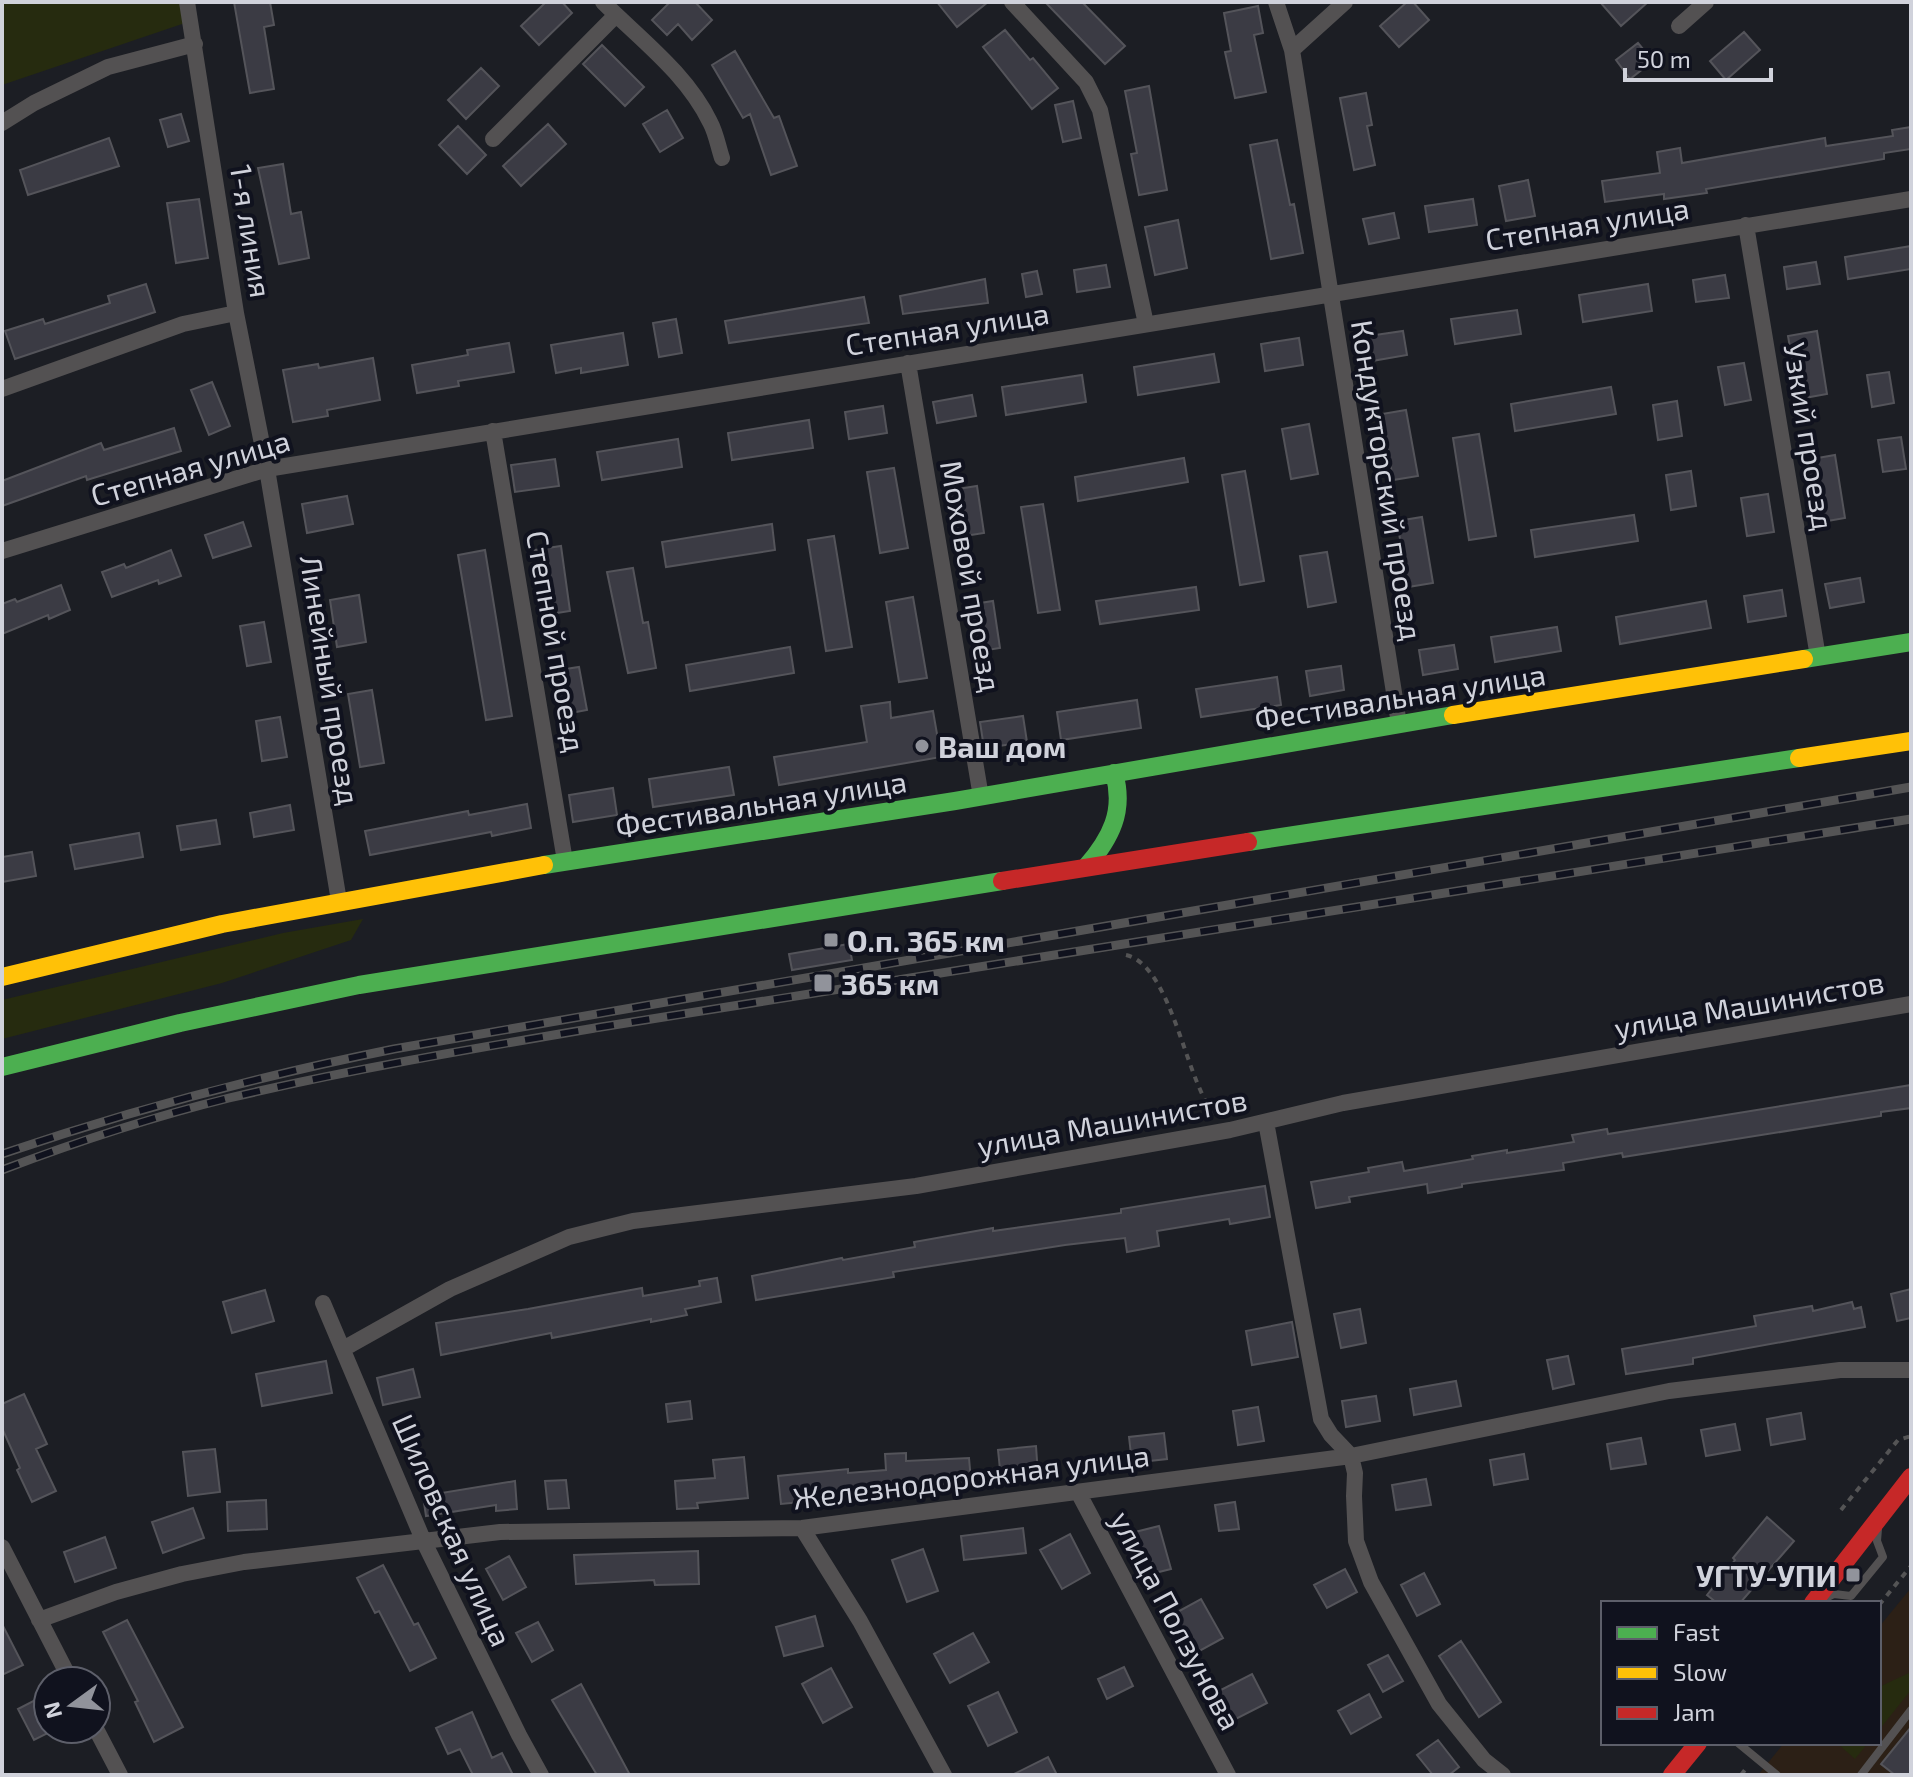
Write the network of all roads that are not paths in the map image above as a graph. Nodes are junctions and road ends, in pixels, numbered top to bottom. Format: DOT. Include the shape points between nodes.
graph roads {
  1 [pos="187,2"];
  2 [pos="603,2"];
  3 [pos="1012,2"];
  4 [pos="1276,2"];
  5 [pos="1345,2"];
  6 [pos="1706,2"];
  7 [pos="616,15"];
  8 [pos="1679,26"];
  9 [pos="195,44"];
  10 [pos="1292,50"];
  11 [pos="2,123"];
  12 [pos="493,139"];
  13 [pos="722,158"];
  14 [pos="1911,199"];
  15 [pos="1746,225"];
  16 [pos="1330,293"];
  17 [pos="236,313"];
  18 [pos="1146,324"];
  19 [pos="908,363"];
  20 [pos="2,389"];
  21 [pos="493,431"];
  22 [pos="267,469"];
  23 [pos="2,551"];
  24 [pos="1911,642"];
  25 [pos="1818,657"];
  26 [pos="1399,724"];
  27 [pos="1911,741"];
  28 [pos="1114,773"];
  29 [pos="981,797"];
  30 [pos="565,861"];
  31 [pos="1086,867"];
  32 [pos="339,901"];
  33 [pos="2,977"];
  34 [pos="1911,1004"];
  35 [pos="2,1067"];
  36 [pos="1266,1122"];
  37 [pos="323,1303"];
  38 [pos="343,1349"];
  39 [pos="1911,1370"];
  40 [pos="1351,1456"];
  41 [pos="1911,1477"];
  42 [pos="1078,1492"];
  43 [pos="1879,1521"];
  44 [pos="802,1528"];
  45 [pos="424,1542"];
  46 [pos="2,1547"];
  47 [pos="1816,1601"];
  48 [pos="1818,1601"];
  49 [pos="39,1620"];
  50 [pos="63,1665"];
  51 [pos="1911,1710"];
  52 [pos="104,1745"];
  53 [pos="1696,1745"];
  54 [pos="1740,1745"];
  55 [pos="120,1775"];
  56 [pos="541,1775"];
  57 [pos="944,1775"];
  58 [pos="1228,1775"];
  59 [pos="1503,1775"];
  60 [pos="1672,1775"];
  61 [pos="1777,1775"];
  62 [pos="1861,1775"];
  1 -- 9 [label="street, 1-я линия"];
  2 -- 7 [label="street"];
  3 -- 18 [label="street" via="1095,96"];
  4 -- 10 [label="street, Кондукторский проезд"];
  5 -- 10 [label="street"];
  6 -- 8 [label="street"];
  7 -- 12 [label="street"];
  7 -- 13 [label="street" via="694,94 712,125"];
  9 -- 11 [label="street" via="108,67"];
  9 -- 17 [label="street, 1-я линия"];
  10 -- 16 [label="street, Кондукторский проезд"];
  14 -- 15 [label="street, Степная улица"];
  15 -- 16 [label="street, Степная улица"];
  15 -- 25 [label="street, Узкий проезд"];
  16 -- 18 [label="street, Степная улица"];
  16 -- 26 [label="street, Кондукторский проезд"];
  17 -- 20 [label="street" via="183,324"];
  17 -- 22 [label="street, 1-я линия"];
  18 -- 19 [label="street, Степная улица"];
  19 -- 21 [label="street, Степная улица"];
  19 -- 29 [label="street, Моховой проезд"];
  21 -- 22 [label="street, Степная улица"];
  21 -- 30 [label="street, Степной проезд"];
  22 -- 23 [label="street, Степная улица"];
  22 -- 32 [label="street, Линейный проезд"];
  24 -- 25 [label="main road, Фестивальная улица"];
  25 -- 26 [label="main road, Фестивальная улица"];
  26 -- 28 [label="main road, Фестивальная улица"];
  27 -- 31 [label="main road"];
  28 -- 29 [label="main road, Фестивальная улица"];
  28 -- 31 [label="main road" via="1120,803 1115,826"];
  29 -- 30 [label="main road, Фестивальная улица"];
  30 -- 32 [label="main road, Фестивальная улица"];
  31 -- 35 [label="main road" via="266,1002"];
  32 -- 33 [label="main road, Фестивальная улица" via="138,942"];
  34 -- 36 [label="street, улица Машинистов" via="1343,1103"];
  36 -- 38 [label="street, улица Машинистов" via="901,1189 633,1221 569,1237 450,1289"];
  36 -- 40 [label="street" via="1321,1419"];
  37 -- 38 [label="street, Шиловская улица"];
  38 -- 45 [label="street, Шиловская улица"];
  39 -- 40 [label="street, Железнодорожная улица" via="1840,1370 1669,1391"];
  40 -- 42 [label="street, Железнодорожная улица"];
  40 -- 59 [label="street" via="1356,1541 1371,1582 1439,1704 1484,1760"];
  41 -- 43 [label="main road"];
  42 -- 44 [label="street, Железнодорожная улица"];
  42 -- 58 [label="street, улица Ползунова"];
  43 -- 47 [label="main road"];
  43 -- 48 [label="lane" via="1877,1541 1883,1557 1869,1576 1851,1596 1834,1594"];
  44 -- 45 [label="street, Железнодорожная улица" via="500,1532"];
  44 -- 57 [label="street"];
  45 -- 49 [label="street, Железнодорожная улица" via="182,1574"];
  45 -- 56 [label="street, Шиловская улица"];
  46 -- 49 [label="street"];
  49 -- 50 [label="street"];
  51 -- 62 [label="lane"];
  52 -- 55 [label="street"];
  53 -- 60 [label="main road"];
  54 -- 61 [label="lane"];
}
